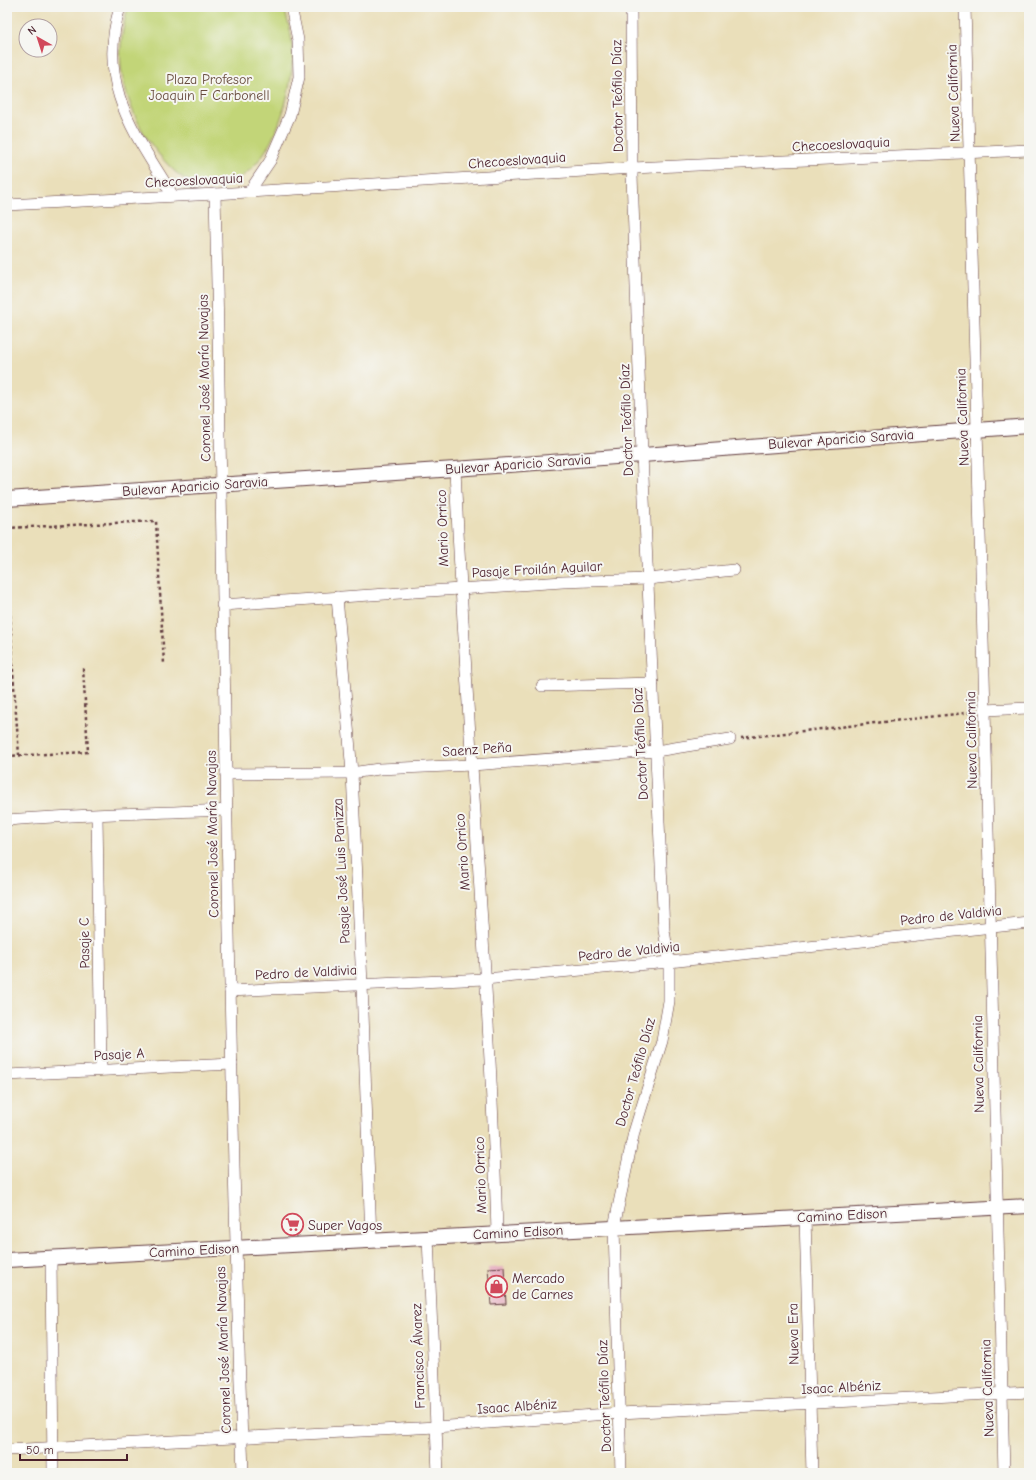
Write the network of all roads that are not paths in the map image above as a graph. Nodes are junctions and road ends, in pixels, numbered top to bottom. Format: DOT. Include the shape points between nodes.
graph roads {
  1 [pos="120,7"];
  2 [pos="291,7"];
  3 [pos="631,7"];
  4 [pos="965,7"];
  5 [pos="1029,150"];
  6 [pos="970,153"];
  7 [pos="633,168"];
  8 [pos="249,192"];
  9 [pos="215,194"];
  10 [pos="173,196"];
  11 [pos="7,205"];
  12 [pos="1029,426"];
  13 [pos="977,429"];
  14 [pos="642,455"];
  15 [pos="455,469"];
  16 [pos="222,485"];
  17 [pos="7,498"];
  18 [pos="734,570"];
  19 [pos="648,579"];
  20 [pos="460,589"];
  21 [pos="337,597"];
  22 [pos="222,605"];
  23 [pos="653,683"];
  24 [pos="542,686"];
  25 [pos="1029,708"];
  26 [pos="985,710"];
  27 [pos="730,739"];
  28 [pos="656,750"];
  29 [pos="472,765"];
  30 [pos="352,773"];
  31 [pos="226,774"];
  32 [pos="227,810"];
  33 [pos="96,816"];
  34 [pos="7,820"];
  35 [pos="1029,922"];
  36 [pos="990,926"];
  37 [pos="669,962"];
  38 [pos="485,979"];
  39 [pos="362,984"];
  40 [pos="230,991"];
  41 [pos="232,1064"];
  42 [pos="101,1070"];
  43 [pos="7,1075"];
  44 [pos="1029,1206"];
  45 [pos="997,1207"];
  46 [pos="805,1217"];
  47 [pos="614,1227"];
  48 [pos="497,1234"];
  49 [pos="428,1237"];
  50 [pos="371,1240"];
  51 [pos="235,1248"];
  52 [pos="51,1258"];
  53 [pos="7,1260"];
  54 [pos="1029,1392"];
  55 [pos="1002,1393"];
  56 [pos="810,1404"];
  57 [pos="620,1413"];
  58 [pos="436,1427"];
  59 [pos="241,1438"];
  60 [pos="53,1448"];
  61 [pos="7,1450"];
  62 [pos="53,1473"];
  63 [pos="243,1473"];
  64 [pos="438,1473"];
  65 [pos="621,1473"];
  66 [pos="812,1473"];
  67 [pos="1004,1473"];
  1 -- 10 [label="street" via="113,33 112,49 119,97 135,135"];
  2 -- 8 [label="street" via="298,40 300,77 290,115 270,161"];
  3 -- 7 [label="street, Doctor Teófilo Díaz"];
  4 -- 6 [label="street, Nueva California"];
  5 -- 6 [label="street, Checoeslovaquia"];
  6 -- 7 [label="street, Checoeslovaquia"];
  6 -- 13 [label="street, Nueva California"];
  7 -- 8 [label="street, Checoeslovaquia"];
  7 -- 14 [label="street, Doctor Teófilo Díaz"];
  8 -- 9 [label="street, Checoeslovaquia"];
  9 -- 10 [label="street, Checoeslovaquia"];
  9 -- 16 [label="street, Coronel José María Navajas"];
  10 -- 11 [label="street, Checoeslovaquia"];
  12 -- 13 [label="street, Bulevar Aparicio Saravia"];
  13 -- 14 [label="street, Bulevar Aparicio Saravia"];
  13 -- 26 [label="street, Nueva California"];
  14 -- 15 [label="street, Bulevar Aparicio Saravia"];
  14 -- 19 [label="street, Doctor Teófilo Díaz"];
  15 -- 16 [label="street, Bulevar Aparicio Saravia"];
  15 -- 20 [label="street, Mario Orrico"];
  16 -- 17 [label="street, Bulevar Aparicio Saravia"];
  16 -- 22 [label="street, Coronel José María Navajas"];
  18 -- 19 [label="street, Pasaje Froilán Aguilar"];
  19 -- 20 [label="street, Pasaje Froilán Aguilar"];
  19 -- 23 [label="street, Doctor Teófilo Díaz"];
  20 -- 21 [label="street, Pasaje Froilán Aguilar"];
  20 -- 29 [label="street, Mario Orrico"];
  21 -- 22 [label="street, Pasaje Froilán Aguilar"];
  21 -- 30 [label="street, Pasaje José Luis Panizza"];
  22 -- 31 [label="street, Coronel José María Navajas"];
  23 -- 24 [label="street"];
  23 -- 28 [label="street, Doctor Teófilo Díaz"];
  25 -- 26 [label="street"];
  26 -- 36 [label="street, Nueva California"];
  27 -- 28 [label="street, Saenz Peña"];
  28 -- 29 [label="street, Saenz Peña"];
  28 -- 37 [label="street, Doctor Teófilo Díaz" via="664,930"];
  29 -- 30 [label="street, Saenz Peña"];
  29 -- 38 [label="street, Mario Orrico"];
  30 -- 31 [label="street, Saenz Peña"];
  30 -- 39 [label="street, Pasaje José Luis Panizza"];
  31 -- 32 [label="street, Coronel José María Navajas"];
  32 -- 33 [label="street"];
  32 -- 40 [label="street, Coronel José María Navajas"];
  33 -- 34 [label="street"];
  33 -- 42 [label="street, Pasaje C"];
  35 -- 36 [label="street, Pedro de Valdivia"];
  36 -- 37 [label="street, Pedro de Valdivia"];
  36 -- 45 [label="street, Nueva California"];
  37 -- 38 [label="street, Pedro de Valdivia"];
  37 -- 47 [label="street, Doctor Teófilo Díaz" via="669,1001 662,1041 634,1132"];
  38 -- 39 [label="street, Pedro de Valdivia"];
  38 -- 48 [label="street, Mario Orrico"];
  39 -- 40 [label="street, Pedro de Valdivia"];
  39 -- 50 [label="street, Pasaje José Luis Panizza"];
  40 -- 41 [label="street, Coronel José María Navajas"];
  41 -- 42 [label="street, Pasaje A"];
  41 -- 51 [label="street, Coronel José María Navajas"];
  42 -- 43 [label="street, Pasaje A"];
  44 -- 45 [label="street, Camino Edison"];
  45 -- 46 [label="street, Camino Edison"];
  45 -- 55 [label="street, Nueva California"];
  46 -- 47 [label="street, Camino Edison"];
  46 -- 56 [label="street, Nueva Era"];
  47 -- 48 [label="street, Camino Edison"];
  47 -- 57 [label="street, Doctor Teófilo Díaz"];
  48 -- 49 [label="street, Camino Edison"];
  49 -- 50 [label="street, Camino Edison"];
  49 -- 58 [label="street, Francisco Álvarez"];
  50 -- 51 [label="street, Camino Edison"];
  51 -- 52 [label="street, Camino Edison"];
  51 -- 59 [label="street, Coronel José María Navajas"];
  52 -- 53 [label="street, Camino Edison"];
  52 -- 60 [label="street"];
  54 -- 55 [label="street, Isaac Albéniz"];
  55 -- 56 [label="street, Isaac Albéniz"];
  55 -- 67 [label="street, Nueva California"];
  56 -- 57 [label="street, Isaac Albéniz"];
  56 -- 66 [label="street, Nueva Era"];
  57 -- 58 [label="street, Isaac Albéniz"];
  57 -- 65 [label="street, Doctor Teófilo Díaz"];
  58 -- 59 [label="street, Isaac Albéniz"];
  58 -- 64 [label="street, Francisco Álvarez"];
  59 -- 60 [label="street, Isaac Albéniz"];
  59 -- 63 [label="street, Coronel José María Navajas"];
  60 -- 61 [label="street, Isaac Albéniz"];
  60 -- 62 [label="street"];
}
